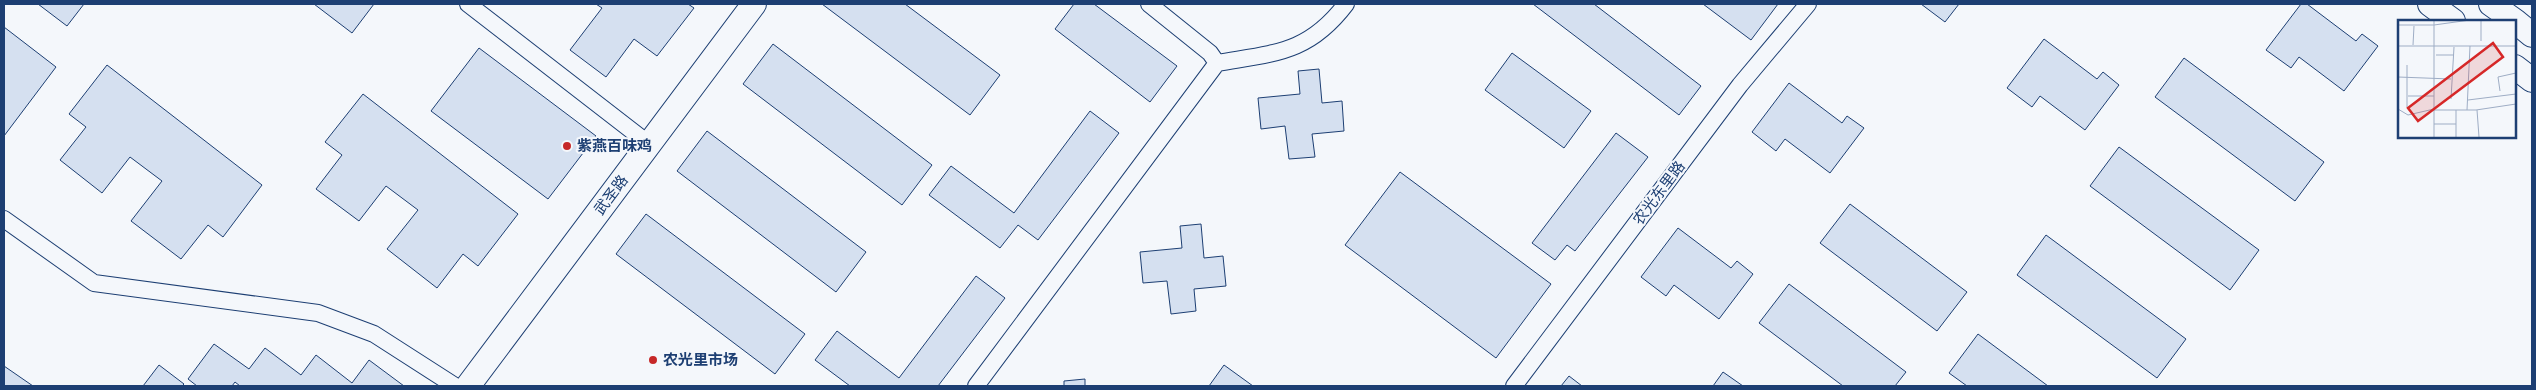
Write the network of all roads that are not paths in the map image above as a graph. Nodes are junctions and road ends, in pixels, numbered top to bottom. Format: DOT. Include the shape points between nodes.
graph roads {
  1 [pos="468,4"];
  2 [pos="754,4"];
  3 [pos="1149,4"];
  4 [pos="1346,4"];
  5 [pos="1808,4"];
  6 [pos="2430,4"];
  7 [pos="2491,4"];
  8 [pos="2452,20"];
  9 [pos="2514,20"];
  10 [pos="2516,22"];
  11 [pos="2532,34"];
  12 [pos="1217,63"];
  13 [pos="2516,68"];
  14 [pos="2532,80"];
  15 [pos="649,144"];
  16 [pos="4,219"];
  17 [pos="455,386"];
  18 [pos="468,386"];
  19 [pos="976,386"];
  20 [pos="1514,386"];
  1 -- 15 [label="street"];
  2 -- 15 [label="street, 武圣路"];
  3 -- 12 [label="street" via="1210,53"];
  4 -- 12 [label="street" via="1315,36 1289,50"];
  5 -- 20 [label="street, 农光东里路" via="1740,85"];
  6 -- 8 [label="street"];
  7 -- 9 [label="street"];
  10 -- 11 [label="street"];
  12 -- 19 [label="street"];
  13 -- 14 [label="street"];
  15 -- 18 [label="street, 武圣路"];
  16 -- 17 [label="street" via="94,283 318,313 374,334"];
}
